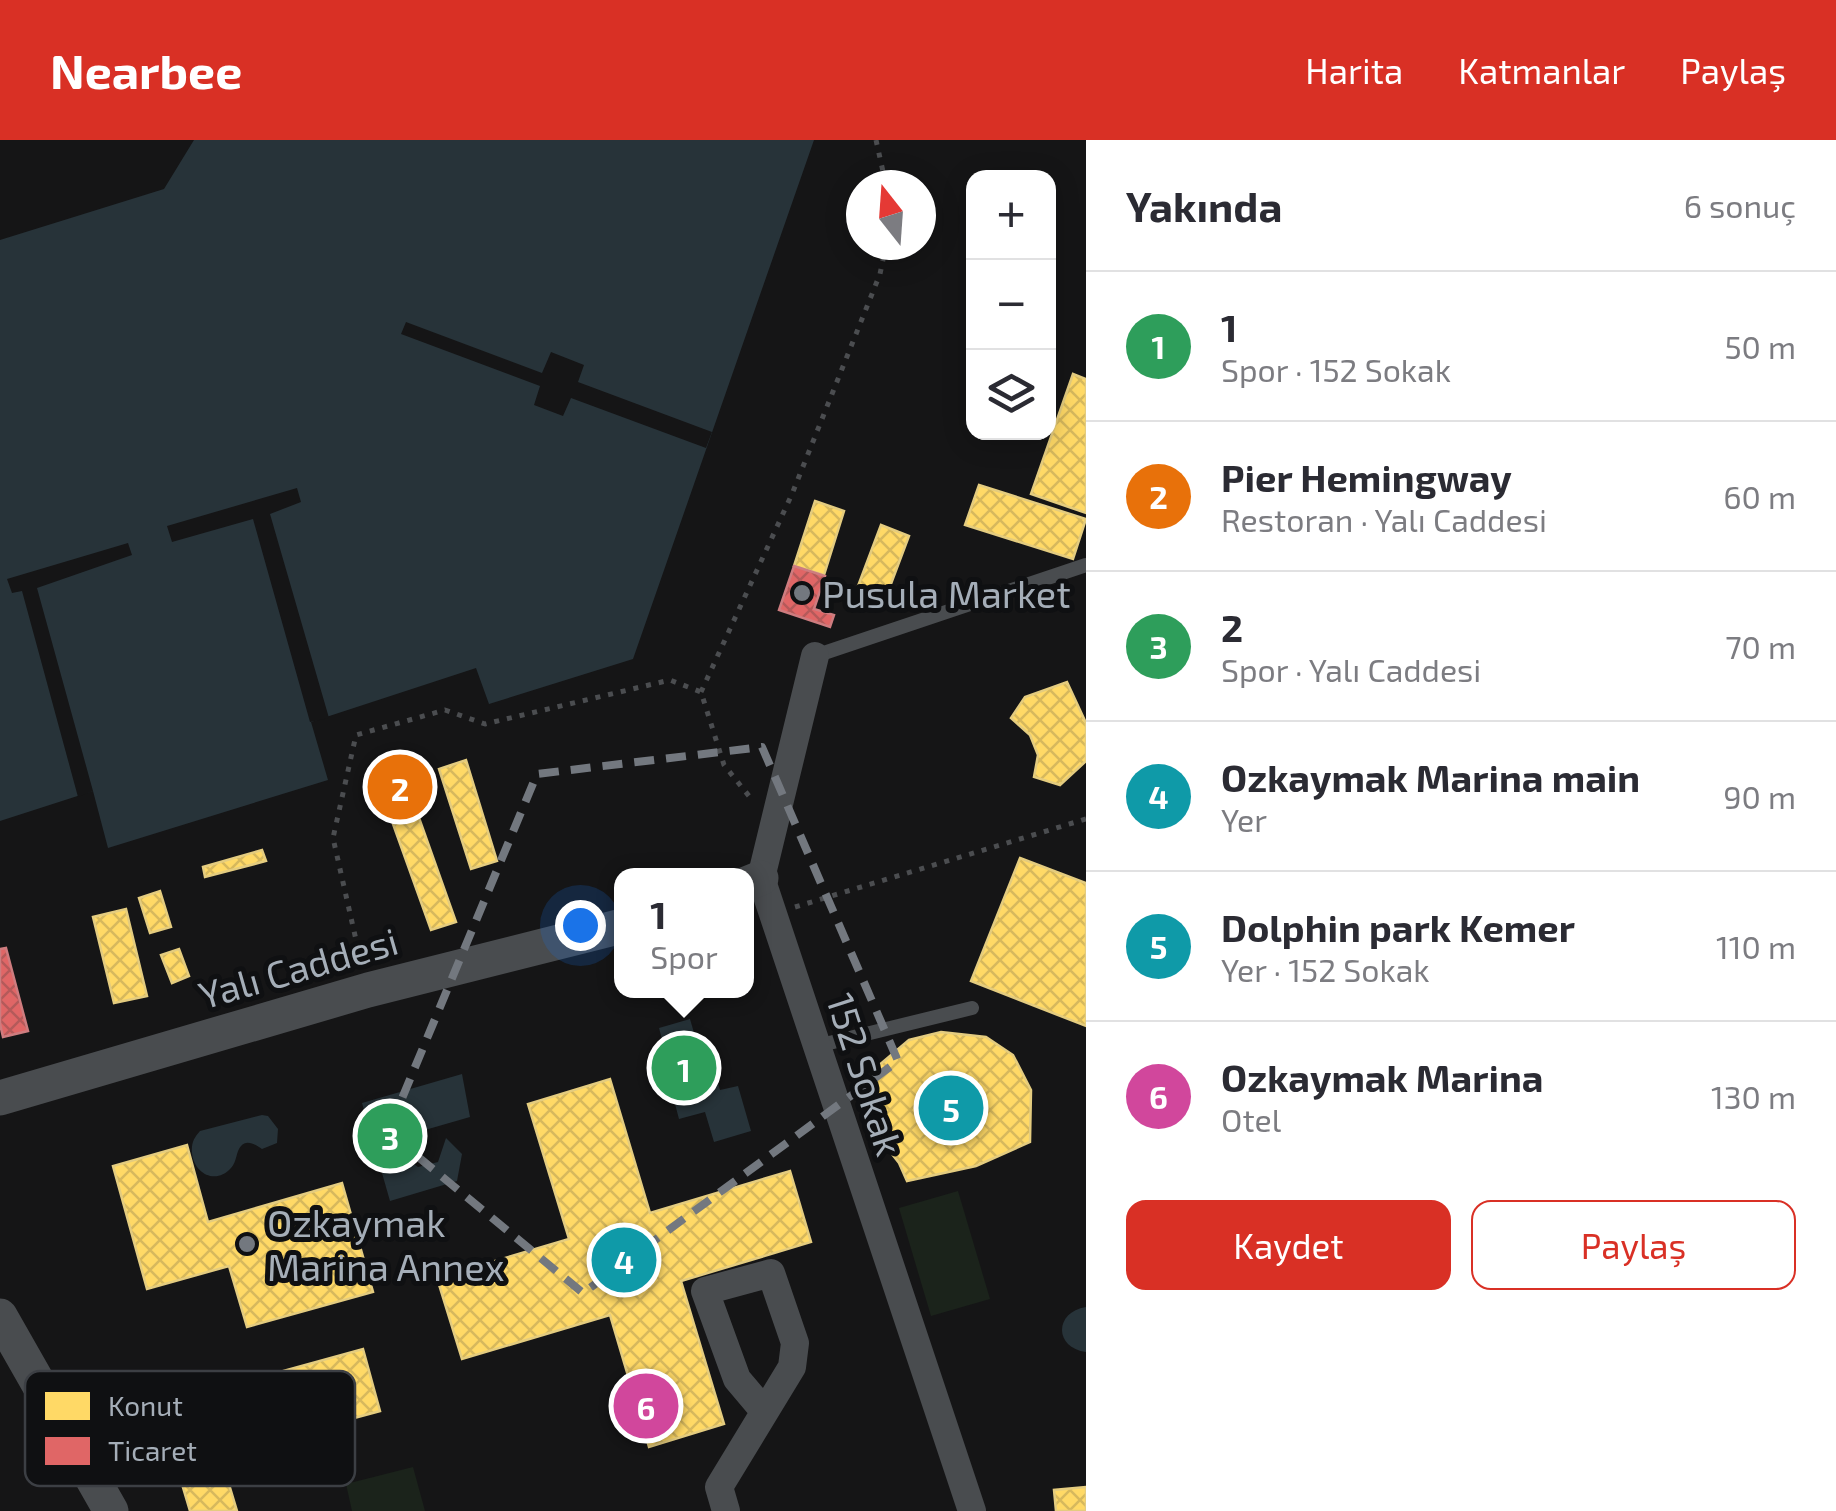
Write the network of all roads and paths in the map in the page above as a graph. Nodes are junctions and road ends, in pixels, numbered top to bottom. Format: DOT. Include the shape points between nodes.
graph roads {
  1 [pos="876,140"];
  2 [pos="883,170"];
  3 [pos="883,260"];
  4 [pos="1086,565"];
  5 [pos="815,656"];
  6 [pos="701,692"];
  7 [pos="1086,819"];
  8 [pos="774,827"];
  9 [pos="754,881"];
  10 [pos="773,914"];
  11 [pos="614,928"];
  12 [pos="368,990"];
  13 [pos="972,1008"];
  14 [pos="817,1046"];
  15 [pos="0,1098"];
  16 [pos="0,1316"];
  17 [pos="11,1357"];
  18 [pos="25,1378"];
  19 [pos="764,1411"];
  20 [pos="96,1486"];
  21 [pos="112,1511"];
  22 [pos="726,1511"];
  23 [pos="972,1511"];
  1 -- 2 [label="path"];
  3 -- 6 [label="path" via="792,494"];
  4 -- 5 [label="lane"];
  5 -- 8 [label="street, 152 Sokak"];
  6 -- 8 [label="path" via="724,765"];
  6 -- 12 [label="path" via="670,680 484,724 445,710 356,734 333,838"];
  7 -- 10 [label="path"];
  8 -- 9 [label="street, 152 Sokak"];
  9 -- 10 [label="street, 152 Sokak"];
  10 -- 14 [label="street, 152 Sokak"];
  11 -- 12 [label="street, Yalı Caddesi"];
  12 -- 15 [label="street, Yalı Caddesi"];
  13 -- 14 [label="lane"];
  14 -- 23 [label="street, 152 Sokak"];
  16 -- 17 [label="street"];
  17 -- 18 [label="street"];
  19 -- 19 [label="street" via="792,1367 795,1343 771,1273 706,1291 736,1378"];
  19 -- 22 [label="street" via="719,1487"];
  20 -- 21 [label="street"];
}
